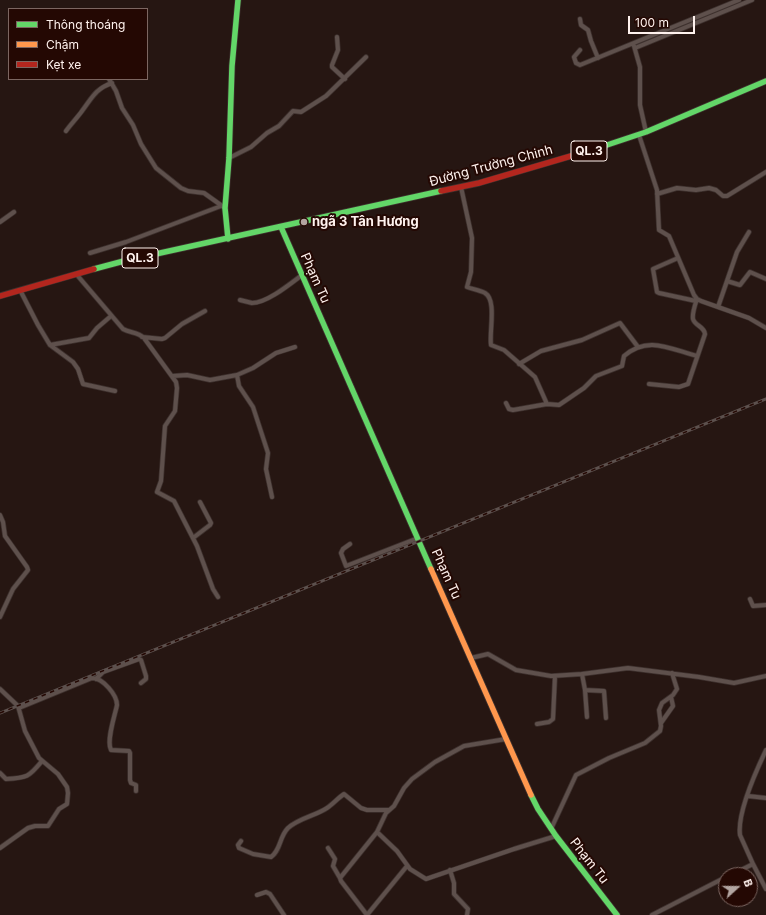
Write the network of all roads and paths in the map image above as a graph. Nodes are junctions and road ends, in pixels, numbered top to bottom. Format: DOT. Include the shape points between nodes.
graph roads {
  1 [pos="238,0"];
  2 [pos="739,0"];
  3 [pos="752,0"];
  4 [pos="710,14"];
  5 [pos="580,19"];
  6 [pos="337,37"];
  7 [pos="634,46"];
  8 [pos="580,50"];
  9 [pos="366,57"];
  10 [pos="598,58"];
  11 [pos="345,79"];
  12 [pos="110,80"];
  13 [pos="766,81"];
  14 [pos="112,83"];
  15 [pos="66,131"];
  16 [pos="646,132"];
  17 [pos="638,135"];
  18 [pos="229,158"];
  19 [pos="766,172"];
  20 [pos="461,187"];
  21 [pos="657,194"];
  22 [pos="223,207"];
  23 [pos="14,212"];
  24 [pos="0,222"];
  25 [pos="281,227"];
  26 [pos="749,232"];
  27 [pos="228,239"];
  28 [pos="90,253"];
  29 [pos="678,258"];
  30 [pos="77,274"];
  31 [pos="302,276"];
  32 [pos="766,279"];
  33 [pos="727,281"];
  34 [pos="20,290"];
  35 [pos="0,296"];
  36 [pos="240,300"];
  37 [pos="696,300"];
  38 [pos="718,307"];
  39 [pos="205,312"];
  40 [pos="112,316"];
  41 [pos="766,328"];
  42 [pos="142,337"];
  43 [pos="50,345"];
  44 [pos="295,347"];
  45 [pos="638,347"];
  46 [pos="697,356"];
  47 [pos="519,364"];
  48 [pos="173,376"];
  49 [pos="237,376"];
  50 [pos="649,384"];
  51 [pos="115,390"];
  52 [pos="506,403"];
  53 [pos="547,404"];
  54 [pos="272,497"];
  55 [pos="200,502"];
  56 [pos="0,515"];
  57 [pos="193,538"];
  58 [pos="418,538"];
  59 [pos="350,544"];
  60 [pos="218,597"];
  61 [pos="750,599"];
  62 [pos="766,605"];
  63 [pos="0,617"];
  64 [pos="471,658"];
  65 [pos="672,673"];
  66 [pos="582,674"];
  67 [pos="555,676"];
  68 [pos="766,676"];
  69 [pos="96,679"];
  70 [pos="141,683"];
  71 [pos="0,689"];
  72 [pos="585,690"];
  73 [pos="671,697"];
  74 [pos="19,708"];
  75 [pos="587,717"];
  76 [pos="606,718"];
  77 [pos="661,723"];
  78 [pos="537,724"];
  79 [pos="506,739"];
  80 [pos="766,750"];
  81 [pos="42,761"];
  82 [pos="0,773"];
  83 [pos="136,791"];
  84 [pos="748,796"];
  85 [pos="766,798"];
  86 [pos="390,810"];
  87 [pos="551,829"];
  88 [pos="377,832"];
  89 [pos="556,836"];
  90 [pos="241,841"];
  91 [pos="0,848"];
  92 [pos="328,848"];
  93 [pos="753,864"];
  94 [pos="407,866"];
  95 [pos="747,867"];
  96 [pos="450,870"];
  97 [pos="340,878"];
  98 [pos="718,881"];
  99 [pos="766,889"];
  100 [pos="257,895"];
  101 [pos="284,915"];
  102 [pos="367,915"];
  103 [pos="467,915"];
  104 [pos="617,915"];
  105 [pos="652,915"];
  1 -- 18 [label="main road" via="232,66"];
  2 -- 4 [label="street"];
  3 -- 4 [label="street"];
  4 -- 7 [label="street"];
  5 -- 10 [label="street" via="581,25 588,30"];
  6 -- 11 [label="street" via="338,50 332,67"];
  7 -- 10 [label="street"];
  7 -- 16 [label="street" via="640,67 640,105"];
  8 -- 10 [label="street" via="574,57 580,65"];
  9 -- 11 [label="street"];
  11 -- 18 [label="street" via="322,99 301,112 292,111 279,126 251,147"];
  12 -- 14 [label="street"];
  13 -- 16 [label="main road, Đường Trường Chinh / QL.3"];
  14 -- 15 [label="street" via="101,88 89,100"];
  14 -- 22 [label="street" via="140,144 156,168 181,188 204,192"];
  16 -- 17 [label="main road, Đường Trường Chinh / QL.3"];
  17 -- 20 [label="main road, Đường Trường Chinh / QL.3"];
  17 -- 21 [label="street"];
  18 -- 22 [label="main road"];
  19 -- 21 [label="street" via="727,196 709,188 677,188"];
  20 -- 25 [label="main road, Đường Trường Chinh / QL.3"];
  20 -- 47 [label="street" via="472,238 471,272 466,287 488,296 492,308 490,345 504,350"];
  21 -- 29 [label="street" via="659,230 669,236"];
  22 -- 27 [label="main road"];
  22 -- 28 [label="street"];
  23 -- 24 [label="street"];
  25 -- 27 [label="main road, QL.3"];
  25 -- 31 [label="main road, Phạm Tu"];
  26 -- 33 [label="street" via="737,252"];
  27 -- 30 [label="main road, QL.3"];
  29 -- 37 [label="street"];
  29 -- 37 [label="street" via="653,269 658,293"];
  30 -- 34 [label="main road, QL.3"];
  30 -- 40 [label="street"];
  31 -- 36 [label="street" via="262,300 253,303"];
  31 -- 58 [label="main road, Phạm Tu"];
  32 -- 33 [label="street" via="750,272 740,285"];
  33 -- 38 [label="street"];
  34 -- 35 [label="main road, QL.3"];
  34 -- 43 [label="street"];
  37 -- 38 [label="street"];
  37 -- 46 [label="street" via="693,320 703,328 705,334"];
  38 -- 41 [label="street" via="749,318"];
  39 -- 42 [label="street" via="182,324 165,338"];
  40 -- 42 [label="street" via="127,332 137,333"];
  40 -- 43 [label="street" via="88,338"];
  42 -- 48 [label="street"];
  43 -- 51 [label="street" via="73,362 83,384"];
  44 -- 49 [label="street" via="276,353"];
  45 -- 46 [label="street" via="653,344"];
  45 -- 47 [label="street" via="620,324 582,340 541,351"];
  45 -- 53 [label="street" via="624,356 621,367 596,376 563,403"];
  46 -- 50 [label="street" via="688,384 679,387"];
  47 -- 53 [label="street" via="535,377"];
  48 -- 49 [label="street" via="186,375 210,380"];
  48 -- 57 [label="street" via="177,388 175,410 165,426 161,481 157,492 174,501"];
  49 -- 54 [label="street" via="239,386 253,406 268,453 266,469"];
  52 -- 53 [label="street" via="509,409 513,410"];
  55 -- 57 [label="street" via="211,523"];
  56 -- 63 [label="street" via="5,536 28,567 13,589"];
  57 -- 60 [label="street"];
  58 -- 59 [label="street" via="346,566 341,553"];
  58 -- 64 [label="main road, Phạm Tu"];
  61 -- 62 [label="street" via="753,606"];
  64 -- 67 [label="street" via="488,654 516,670"];
  64 -- 79 [label="main road, Phạm Tu"];
  65 -- 66 [label="street" via="628,668"];
  65 -- 68 [label="street" via="734,683"];
  65 -- 73 [label="street" via="677,689"];
  66 -- 67 [label="street"];
  66 -- 72 [label="street"];
  67 -- 78 [label="street" via="553,719"];
  69 -- 70 [label="street" via="103,672 139,659 146,676"];
  69 -- 74 [label="street" via="92,678"];
  69 -- 83 [label="street" via="116,696 117,705 110,734 110,747 111,750 130,753 130,780 136,785"];
  71 -- 74 [label="street"];
  72 -- 75 [label="street"];
  72 -- 76 [label="street" via="604,691"];
  73 -- 77 [label="street" via="673,706"];
  73 -- 77 [label="street" via="664,701 659,710"];
  74 -- 81 [label="street" via="25,731"];
  77 -- 87 [label="street" via="662,729 646,743 576,775"];
  79 -- 86 [label="street" via="464,746 435,762 408,783"];
  79 -- 87 [label="main road, Phạm Tu" via="538,809"];
  80 -- 84 [label="street" via="751,782"];
  81 -- 82 [label="street" via="32,773 22,778 6,779"];
  81 -- 91 [label="street" via="58,774 66,787 67,804 59,809 48,826 28,828"];
  84 -- 85 [label="street"];
  84 -- 93 [label="street" via="740,823 740,835"];
  86 -- 88 [label="street"];
  86 -- 90 [label="street" via="361,808 344,794 326,809 288,828 280,840 277,852 271,857 253,854 240,848 238,846"];
  87 -- 89 [label="main road, Phạm Tu"];
  88 -- 94 [label="street" via="397,851"];
  88 -- 97 [label="street"];
  89 -- 96 [label="street"];
  89 -- 104 [label="main road, Phạm Tu"];
  92 -- 97 [label="street" via="335,859 332,866"];
  93 -- 95 [label="street"];
  93 -- 99 [label="street"];
  94 -- 96 [label="street" via="426,879"];
  94 -- 102 [label="street"];
  96 -- 103 [label="street" via="454,894 468,910"];
  97 -- 102 [label="street"];
  98 -- 105 [label="street"];
  100 -- 101 [label="street" via="266,892 270,894"];
}
